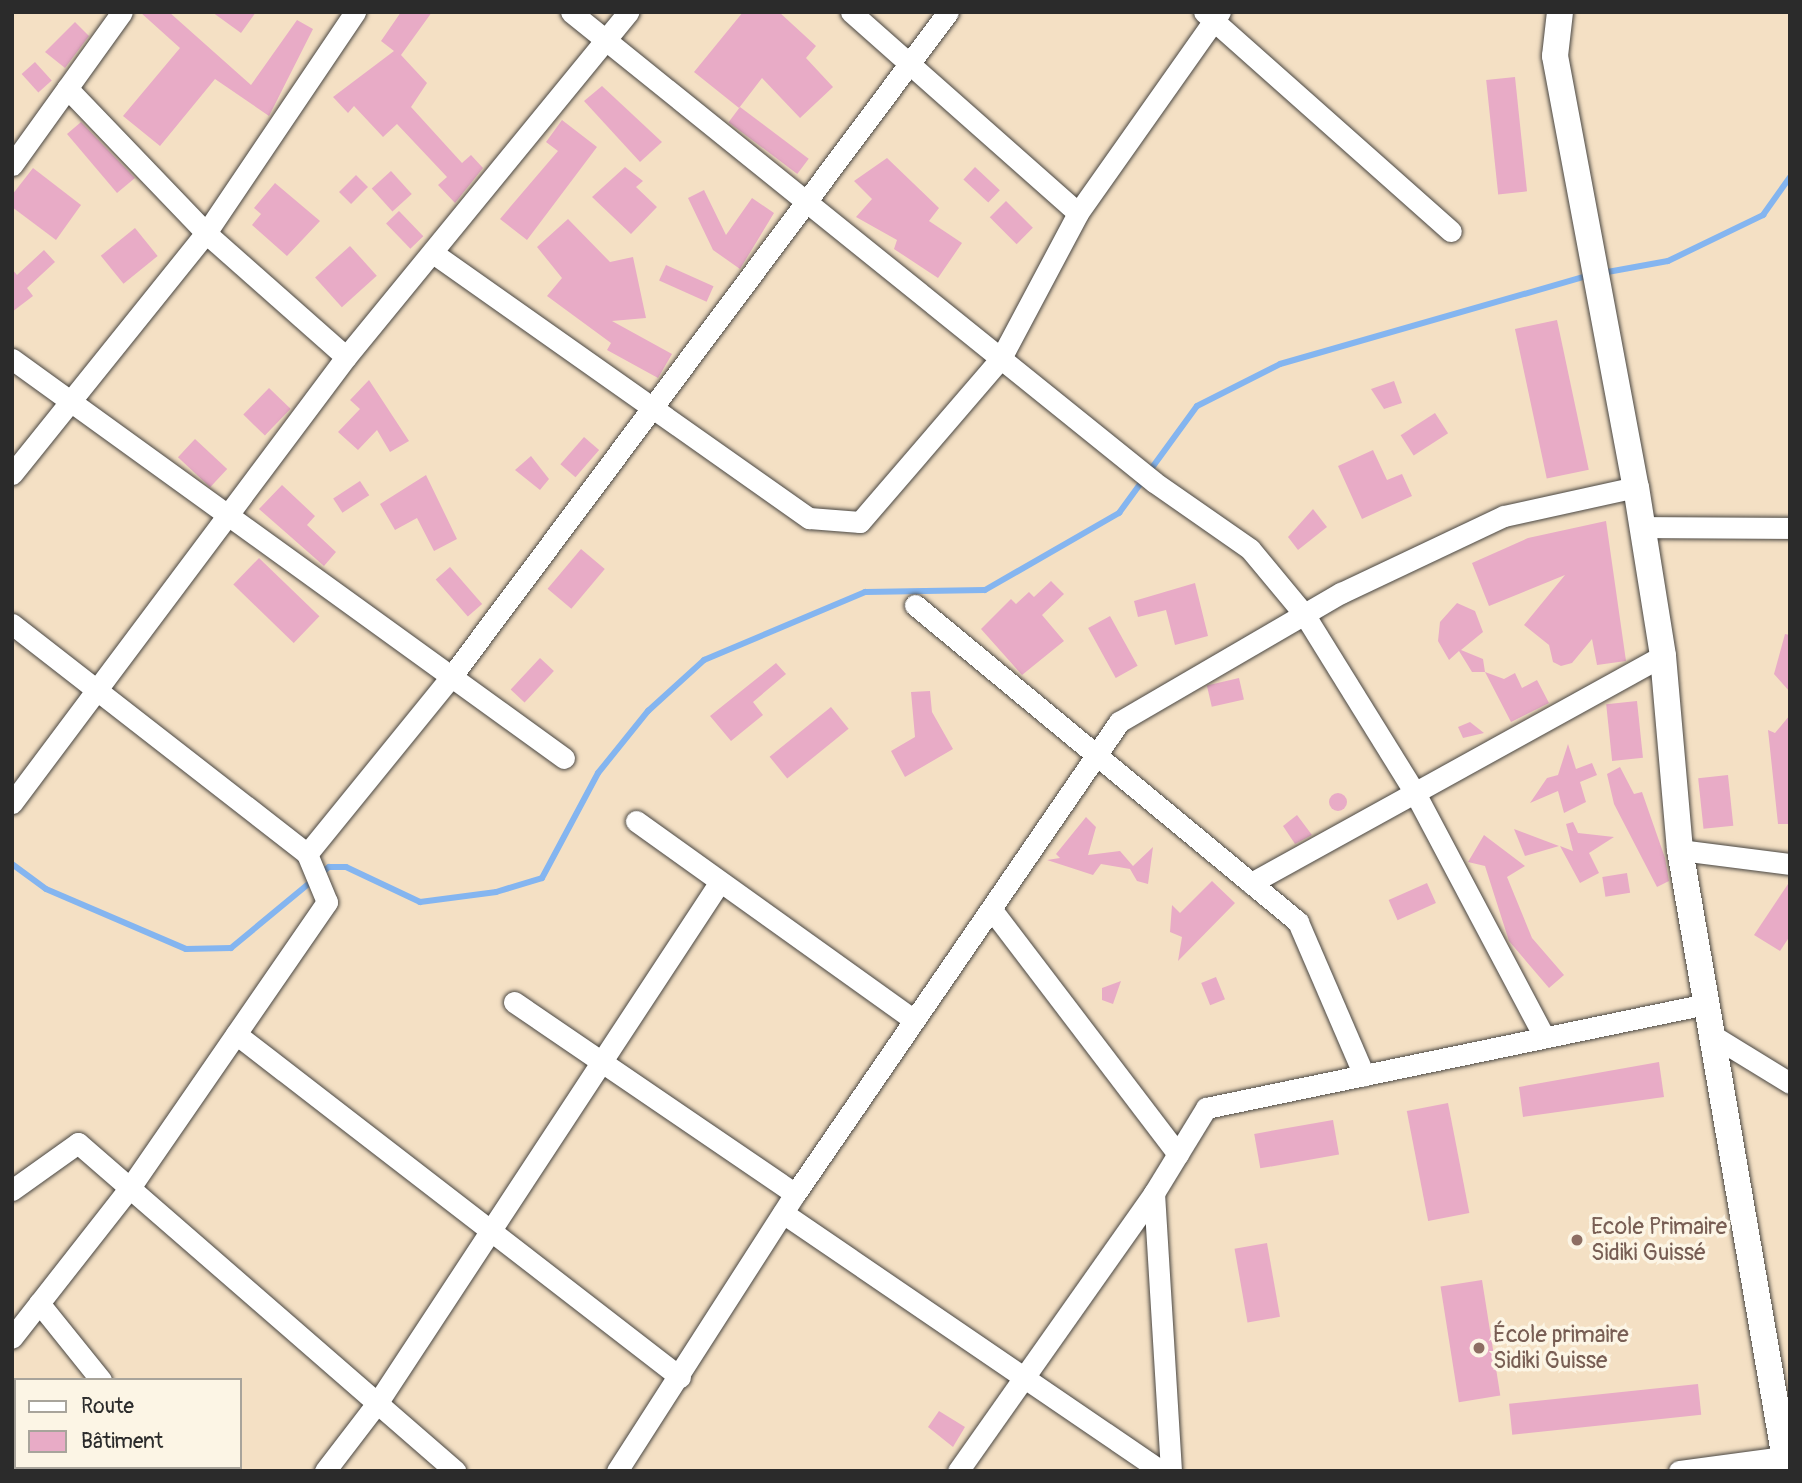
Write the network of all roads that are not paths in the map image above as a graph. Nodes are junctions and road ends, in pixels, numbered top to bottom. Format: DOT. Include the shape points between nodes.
graph roads {
  1 [pos="122,12"];
  2 [pos="355,12"];
  3 [pos="571,12"];
  4 [pos="628,12"];
  5 [pos="851,12"];
  6 [pos="948,12"];
  7 [pos="1560,12"];
  8 [pos="1212,15"];
  9 [pos="607,41"];
  10 [pos="907,67"];
  11 [pos="67,88"];
  12 [pos="12,165"];
  13 [pos="806,201"];
  14 [pos="1078,213"];
  15 [pos="1451,231"];
  16 [pos="206,233"];
  17 [pos="433,253"];
  18 [pos="346,357"];
  19 [pos="1001,358"];
  20 [pos="12,359"];
  21 [pos="69,401"];
  22 [pos="649,409"];
  23 [pos="12,474"];
  24 [pos="1636,487"];
  25 [pos="228,515"];
  26 [pos="1642,527"];
  27 [pos="1790,528"];
  28 [pos="915,606"];
  29 [pos="1304,614"];
  30 [pos="12,624"];
  31 [pos="1663,656"];
  32 [pos="451,677"];
  33 [pos="97,689"];
  34 [pos="1098,756"];
  35 [pos="564,758"];
  36 [pos="1415,793"];
  37 [pos="12,803"];
  38 [pos="636,821"];
  39 [pos="1680,850"];
  40 [pos="307,859"];
  41 [pos="1790,864"];
  42 [pos="719,883"];
  43 [pos="1251,883"];
  44 [pos="992,910"];
  45 [pos="514,1002"];
  46 [pos="1706,1004"];
  47 [pos="913,1019"];
  48 [pos="236,1034"];
  49 [pos="1710,1034"];
  50 [pos="1544,1037"];
  51 [pos="599,1057"];
  52 [pos="1364,1075"];
  53 [pos="1790,1083"];
  54 [pos="1178,1154"];
  55 [pos="131,1186"];
  56 [pos="13,1187"];
  57 [pos="1154,1193"];
  58 [pos="795,1194"];
  59 [pos="783,1213"];
  60 [pos="488,1231"];
  61 [pos="39,1303"];
  62 [pos="12,1338"];
  63 [pos="1025,1373"];
  64 [pos="680,1377"];
  65 [pos="99,1378"];
  66 [pos="1783,1398"];
  67 [pos="378,1402"];
  68 [pos="1787,1461"];
  69 [pos="325,1471"];
  70 [pos="455,1471"];
  71 [pos="617,1471"];
  72 [pos="958,1471"];
  73 [pos="1161,1471"];
  74 [pos="1171,1471"];
  75 [pos="1679,1471"];
  1 -- 11 [label="street"];
  2 -- 16 [label="street"];
  3 -- 9 [label="street"];
  4 -- 9 [label="street"];
  5 -- 10 [label="street"];
  6 -- 10 [label="street"];
  7 -- 24 [label="street" via="1555,56"];
  8 -- 14 [label="street"];
  8 -- 15 [label="street"];
  9 -- 13 [label="street"];
  9 -- 17 [label="street"];
  10 -- 13 [label="street"];
  10 -- 14 [label="street"];
  11 -- 12 [label="street"];
  11 -- 16 [label="street"];
  13 -- 19 [label="street"];
  13 -- 22 [label="street"];
  14 -- 19 [label="street"];
  16 -- 18 [label="street"];
  16 -- 21 [label="street"];
  17 -- 18 [label="street"];
  17 -- 22 [label="street"];
  18 -- 25 [label="street"];
  19 -- 22 [label="street" via="860,522 809,518"];
  19 -- 29 [label="street" via="1147,476 1250,549"];
  20 -- 21 [label="street"];
  21 -- 23 [label="street"];
  21 -- 25 [label="street"];
  22 -- 32 [label="street"];
  24 -- 26 [label="street"];
  24 -- 29 [label="street" via="1504,516"];
  25 -- 32 [label="street"];
  25 -- 33 [label="street"];
  26 -- 27 [label="street"];
  26 -- 31 [label="street"];
  28 -- 34 [label="street"];
  29 -- 34 [label="street" via="1119,722"];
  29 -- 36 [label="street"];
  30 -- 33 [label="street"];
  31 -- 36 [label="street"];
  31 -- 39 [label="street"];
  32 -- 35 [label="street"];
  32 -- 40 [label="street"];
  33 -- 37 [label="street"];
  33 -- 40 [label="street"];
  34 -- 43 [label="street"];
  34 -- 44 [label="street"];
  36 -- 43 [label="street"];
  36 -- 50 [label="street"];
  38 -- 42 [label="street"];
  39 -- 41 [label="street"];
  39 -- 46 [label="street"];
  40 -- 48 [label="street" via="324,884 327,902"];
  42 -- 47 [label="street"];
  42 -- 51 [label="street"];
  43 -- 52 [label="street" via="1298,922"];
  44 -- 47 [label="street"];
  44 -- 54 [label="street"];
  45 -- 51 [label="street"];
  46 -- 49 [label="street"];
  46 -- 50 [label="street"];
  47 -- 58 [label="street"];
  48 -- 55 [label="street"];
  48 -- 60 [label="street"];
  49 -- 53 [label="street"];
  49 -- 66 [label="street"];
  50 -- 52 [label="street"];
  51 -- 58 [label="street"];
  51 -- 60 [label="street"];
  52 -- 54 [label="street" via="1206,1108"];
  54 -- 57 [label="street"];
  55 -- 56 [label="street" via="78,1143"];
  55 -- 61 [label="street"];
  55 -- 67 [label="street"];
  57 -- 63 [label="street"];
  57 -- 74 [label="street"];
  58 -- 59 [label="street"];
  59 -- 63 [label="street"];
  59 -- 64 [label="street"];
  60 -- 64 [label="street"];
  60 -- 67 [label="street"];
  61 -- 62 [label="street"];
  61 -- 65 [label="street"];
  63 -- 72 [label="street"];
  63 -- 73 [label="street"];
  64 -- 71 [label="street"];
  66 -- 68 [label="street"];
  67 -- 69 [label="street"];
  67 -- 70 [label="street"];
  68 -- 75 [label="street"];
}
